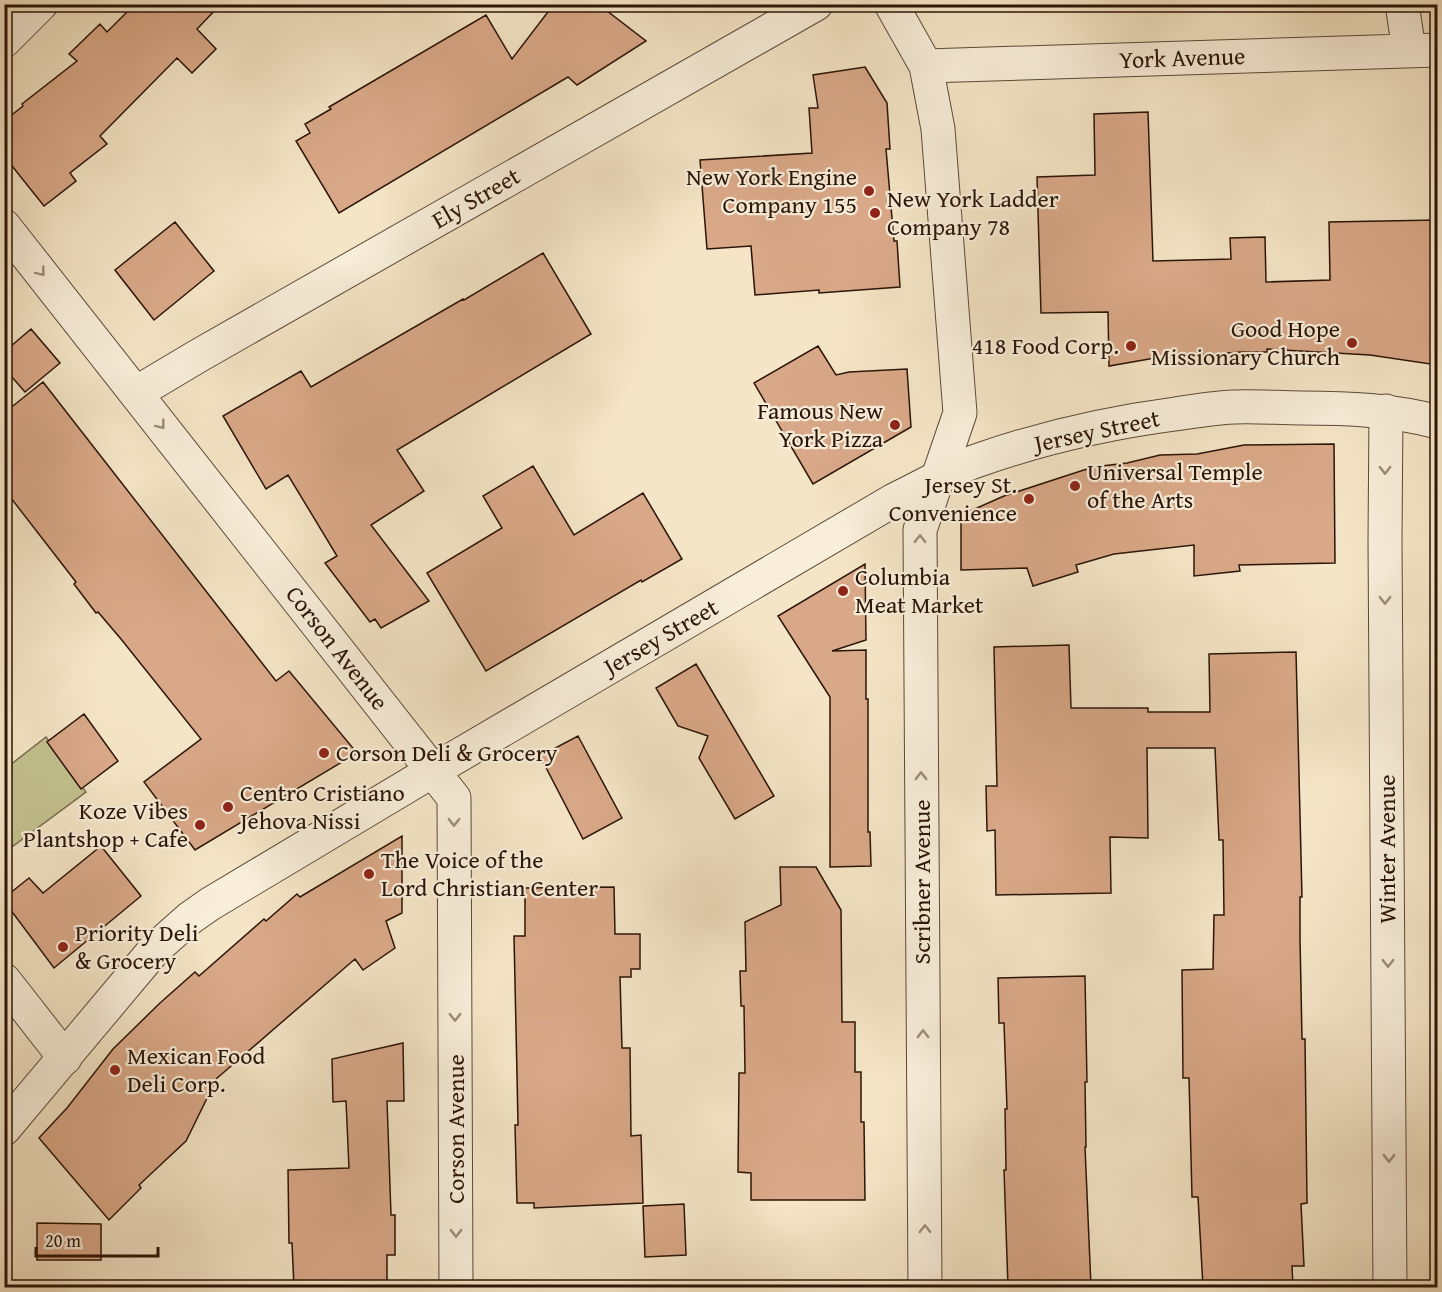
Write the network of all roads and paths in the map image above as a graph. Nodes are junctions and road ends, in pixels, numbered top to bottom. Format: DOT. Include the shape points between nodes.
graph roads {
  1 [pos="41,4"];
  2 [pos="816,4"];
  3 [pos="891,4"];
  4 [pos="1402,4"];
  5 [pos="4,41"];
  6 [pos="1423,50"];
  7 [pos="926,66"];
  8 [pos="4,226"];
  9 [pos="136,393"];
  10 [pos="1386,411"];
  11 [pos="1437,422"];
  12 [pos="937,479"];
  13 [pos="434,770"];
  14 [pos="4,980"];
  15 [pos="65,1058"];
  16 [pos="4,1130"];
  17 [pos="456,1287"];
  18 [pos="925,1287"];
  19 [pos="1390,1287"];
  1 -- 5 [label="street"];
  2 -- 9 [label="street, Ely Street"];
  3 -- 7 [label="street, Scribner Avenue"];
  4 -- 6 [label="street"];
  6 -- 7 [label="street, York Avenue"];
  7 -- 12 [label="street, Scribner Avenue" via="938,129 960,413"];
  8 -- 9 [label="street, Corson Avenue, one-way"];
  9 -- 13 [label="street, Corson Avenue, one-way"];
  10 -- 11 [label="street, Jersey Street"];
  10 -- 12 [label="street, Jersey Street" via="1258,406 1128,420 974,462"];
  10 -- 19 [label="street, Winter Avenue, one-way"];
  12 -- 13 [label="street, Jersey Street" via="894,500"];
  18 -- 12 [label="street, Scribner Avenue, one-way" via="920,530"];
  13 -- 15 [label="street, Jersey Street" via="190,918 155,949"];
  13 -- 17 [label="street, Corson Avenue, one-way" via="454,798"];
  14 -- 15 [label="street"];
  15 -- 16 [label="street, Jersey Street"];
}
